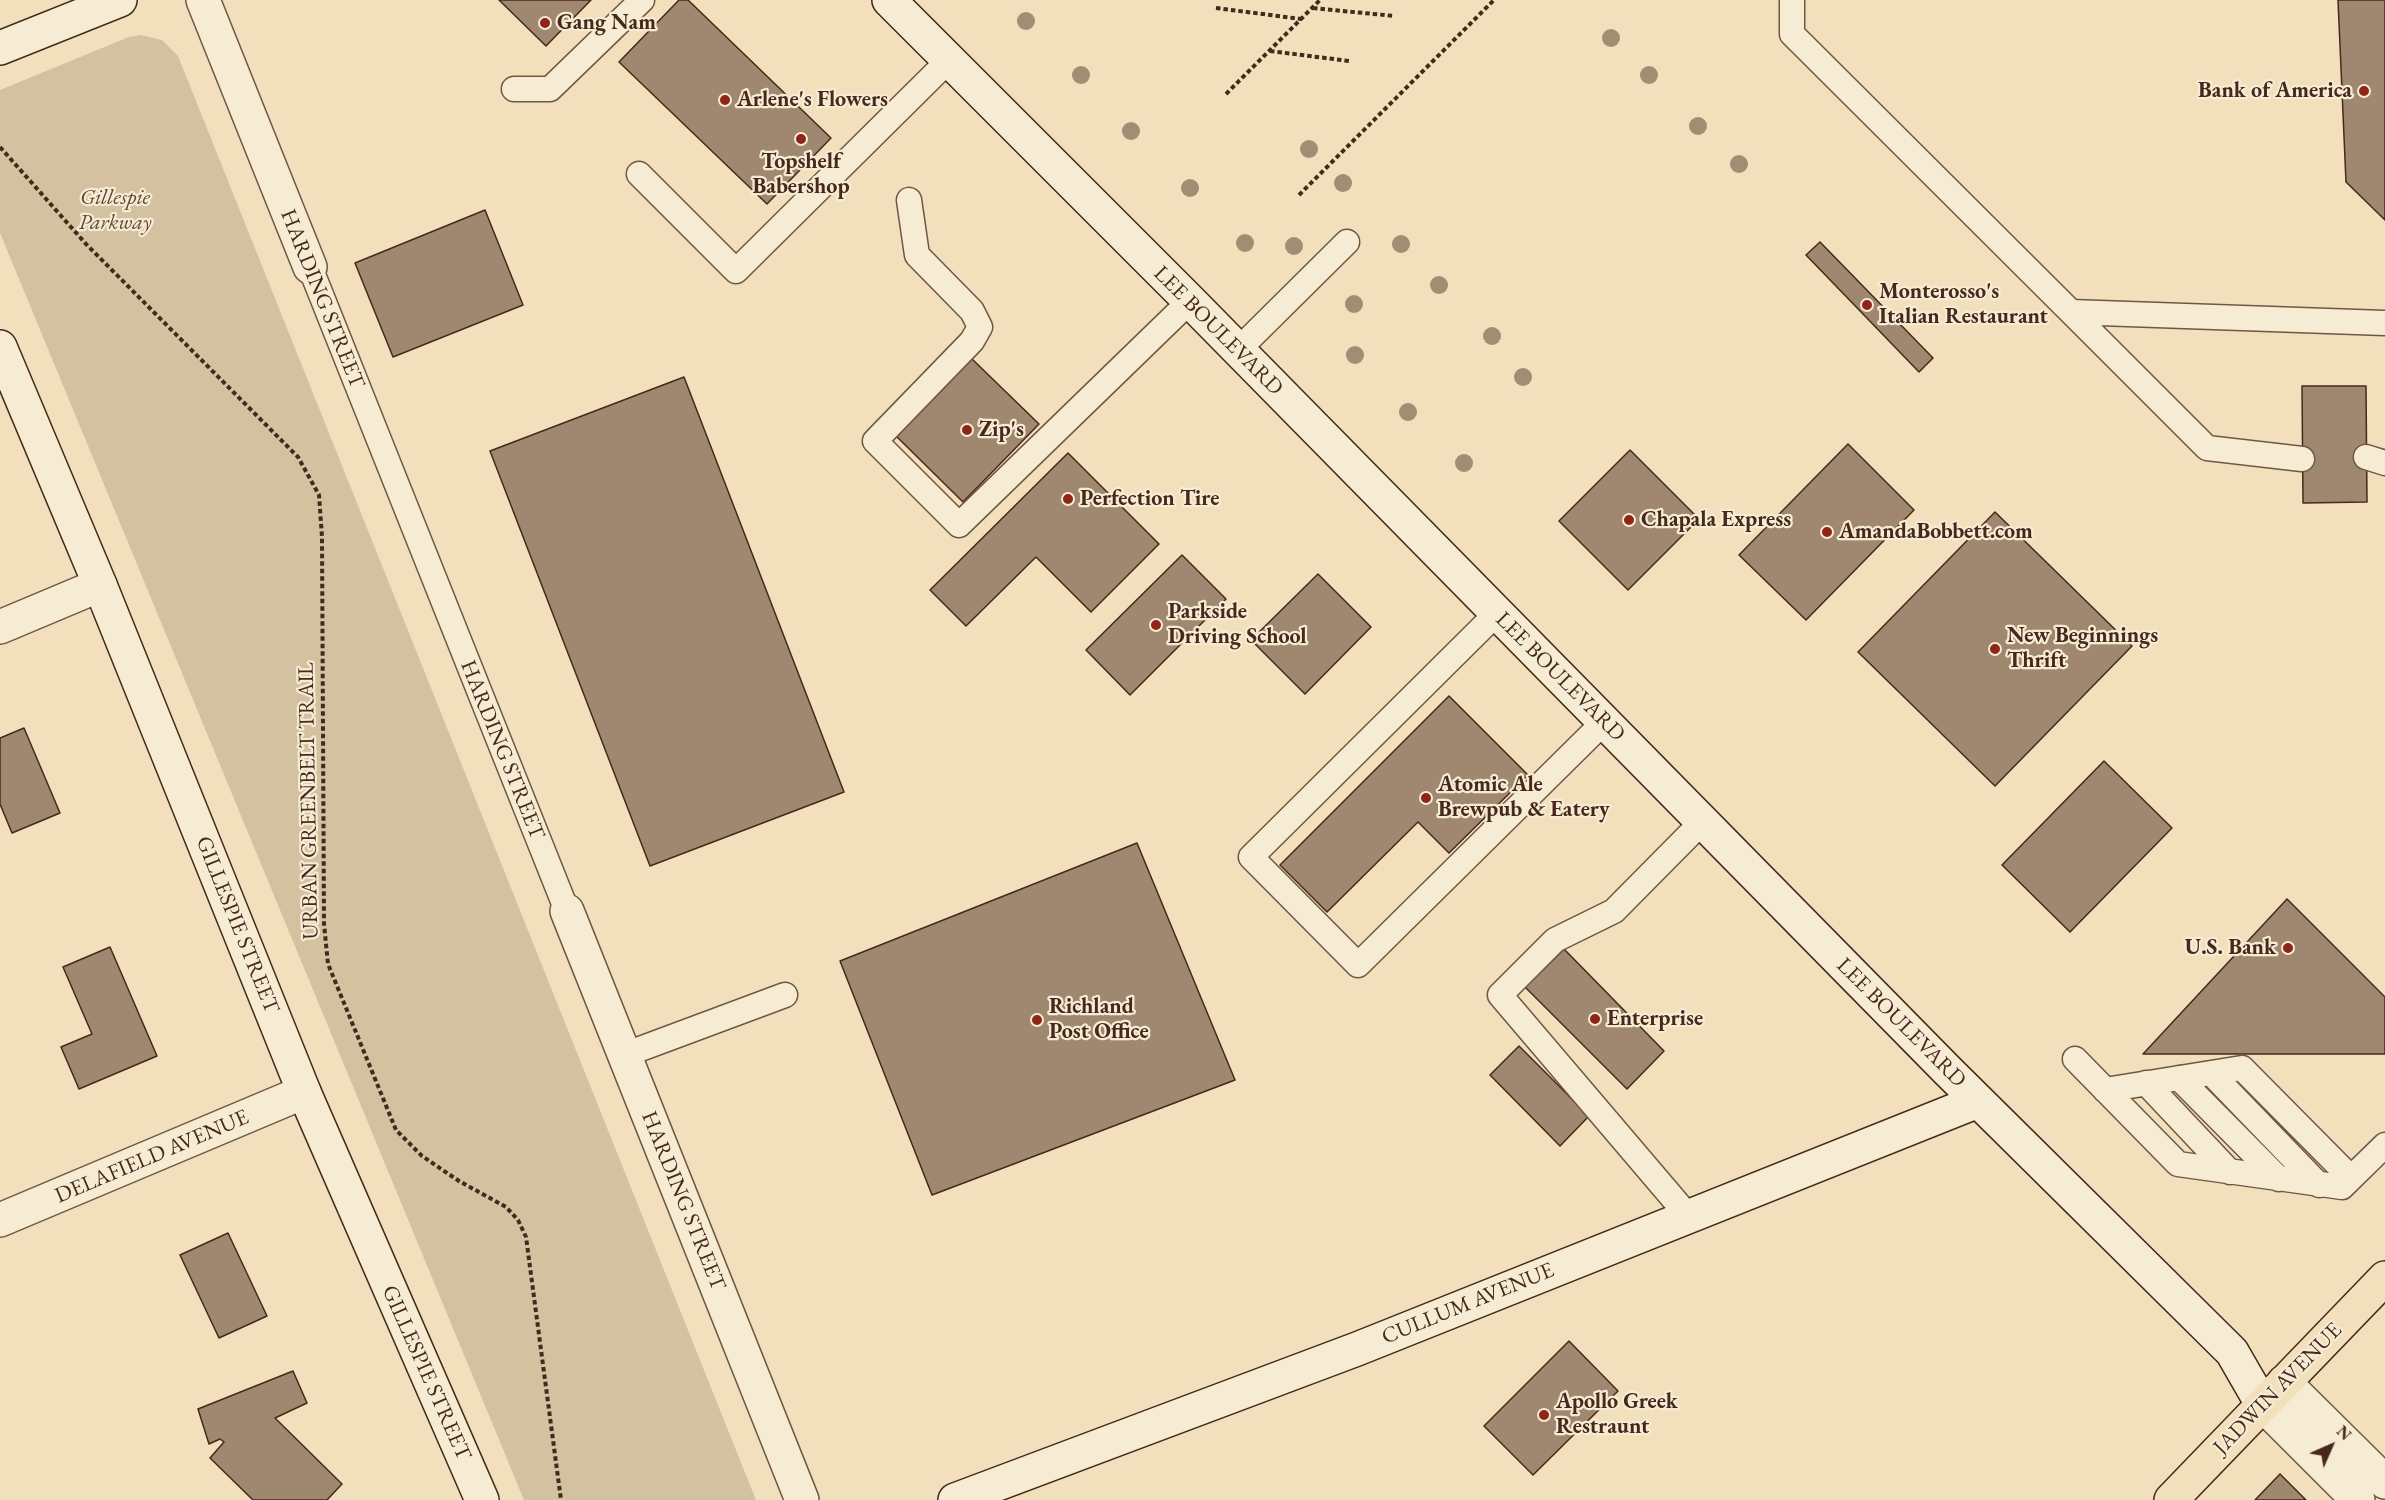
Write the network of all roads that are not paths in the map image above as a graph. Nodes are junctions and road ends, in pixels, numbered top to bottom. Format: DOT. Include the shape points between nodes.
graph roads {
  1 [pos="120,0"];
  2 [pos="203,0"];
  3 [pos="642,0"];
  4 [pos="889,0"];
  5 [pos="1792,0"];
  6 [pos="0,48"];
  7 [pos="949,60"];
  8 [pos="514,89"];
  9 [pos="639,174"];
  10 [pos="909,200"];
  11 [pos="1347,242"];
  12 [pos="310,267"];
  13 [pos="1190,301"];
  14 [pos="2071,312"];
  15 [pos="2385,323"];
  16 [pos="0,347"];
  17 [pos="1238,350"];
  18 [pos="2302,459"];
  19 [pos="100,585"];
  20 [pos="1497,613"];
  21 [pos="0,627"];
  22 [pos="1604,722"];
  23 [pos="1702,822"];
  24 [pos="567,911"];
  25 [pos="785,995"];
  26 [pos="624,1055"];
  27 [pos="2075,1059"];
  28 [pos="2211,1073"];
  29 [pos="2180,1078"];
  30 [pos="2146,1083"];
  31 [pos="2105,1090"];
  32 [pos="304,1092"];
  33 [pos="1978,1101"];
  34 [pos="2385,1145"];
  35 [pos="2230,1172"];
  36 [pos="2351,1178"];
  37 [pos="2279,1179"];
  38 [pos="2319,1185"];
  39 [pos="1689,1217"];
  40 [pos="0,1220"];
  41 [pos="2385,1278"];
  42 [pos="2273,1393"];
  43 [pos="2385,1482"];
  44 [pos="482,1500"];
  45 [pos="802,1500"];
  46 [pos="955,1500"];
  47 [pos="2171,1500"];
  48 [pos="2358,1500"];
  1 -- 6 [label="street"];
  2 -- 12 [label="street, HARDING STREET"];
  3 -- 8 [label="lane" via="550,89"];
  4 -- 7 [label="street, LEE BOULEVARD"];
  5 -- 14 [label="lane" via="1792,34"];
  7 -- 9 [label="lane" via="736,271"];
  7 -- 13 [label="street, LEE BOULEVARD"];
  10 -- 13 [label="lane" via="917,255 972,311 980,327 972,341 875,441 959,525"];
  11 -- 17 [label="lane"];
  12 -- 24 [label="lane, HARDING STREET"];
  13 -- 17 [label="street, LEE BOULEVARD"];
  14 -- 15 [label="lane"];
  14 -- 18 [label="lane" via="2207,447"];
  16 -- 19 [label="street, GILLESPIE STREET"];
  17 -- 20 [label="street, LEE BOULEVARD"];
  19 -- 21 [label="street"];
  19 -- 32 [label="street, GILLESPIE STREET"];
  20 -- 22 [label="street, LEE BOULEVARD"];
  20 -- 22 [label="lane" via="1251,857 1358,965"];
  22 -- 23 [label="street, LEE BOULEVARD"];
  23 -- 33 [label="street, LEE BOULEVARD"];
  23 -- 39 [label="lane" via="1614,911 1555,940 1500,995"];
  24 -- 26 [label="street, HARDING STREET"];
  25 -- 26 [label="lane"];
  26 -- 45 [label="street, HARDING STREET"];
  27 -- 31 [label="lane"];
  28 -- 29 [label="lane"];
  28 -- 36 [label="lane" via="2242,1068"];
  28 -- 38 [label="lane"];
  29 -- 30 [label="lane"];
  29 -- 37 [label="lane"];
  30 -- 31 [label="lane"];
  30 -- 35 [label="lane"];
  31 -- 35 [label="lane" via="2178,1164"];
  32 -- 40 [label="street, DELAFIELD AVENUE"];
  32 -- 44 [label="street, GILLESPIE STREET"];
  33 -- 39 [label="street, CULLUM AVENUE"];
  33 -- 42 [label="street, LEE BOULEVARD"];
  34 -- 36 [label="lane"];
  35 -- 37 [label="lane"];
  36 -- 38 [label="lane" via="2342,1187"];
  37 -- 38 [label="lane"];
  39 -- 46 [label="street, CULLUM AVENUE" via="1357,1349"];
  41 -- 42 [label="main road, JADWIN AVENUE"];
  42 -- 43 [label="street, LEE BOULEVARD"];
  42 -- 47 [label="main road, JADWIN AVENUE"];
  42 -- 48 [label="street, LEE BOULEVARD"];
}
